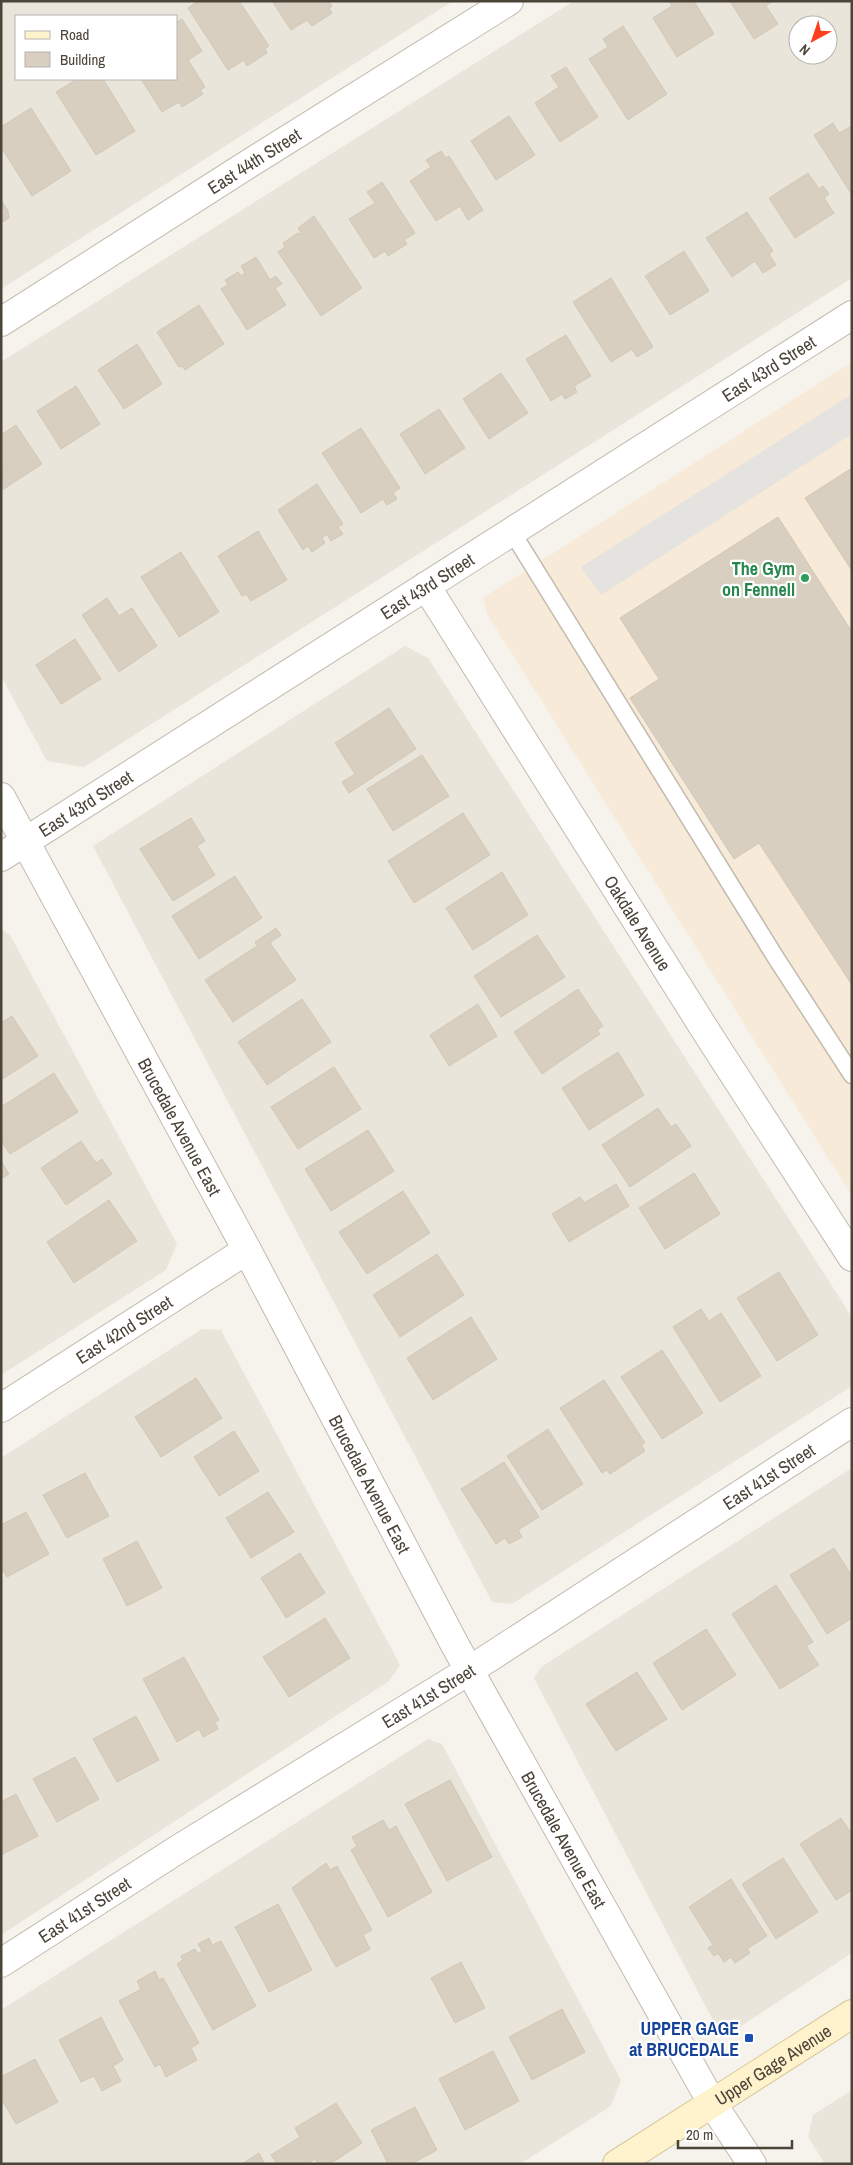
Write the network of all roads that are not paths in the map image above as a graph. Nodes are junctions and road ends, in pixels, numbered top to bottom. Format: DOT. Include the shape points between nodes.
graph roads {
  1 [pos="509,1"];
  2 [pos="852,315"];
  3 [pos="1,322"];
  4 [pos="512,532"];
  5 [pos="426,586"];
  6 [pos="1,797"];
  7 [pos="25,842"];
  8 [pos="1,858"];
  9 [pos="852,1075"];
  10 [pos="247,1250"];
  11 [pos="852,1257"];
  12 [pos="1,1408"];
  13 [pos="852,1422"];
  14 [pos="470,1670"];
  15 [pos="1,1963"];
  16 [pos="852,2014"];
  17 [pos="712,2103"];
  18 [pos="617,2164"];
  19 [pos="752,2164"];
  1 -- 3 [label="street, East 44th Street"];
  2 -- 4 [label="street, East 43rd Street"];
  4 -- 5 [label="street, East 43rd Street"];
  4 -- 9 [label="lane"];
  5 -- 7 [label="street, East 43rd Street"];
  5 -- 11 [label="street, Oakdale Avenue"];
  6 -- 7 [label="street, Brucedale Avenue East"];
  7 -- 8 [label="street, East 43rd Street"];
  7 -- 10 [label="street, Brucedale Avenue East"];
  10 -- 12 [label="street, East 42nd Street"];
  10 -- 14 [label="street, Brucedale Avenue East"];
  13 -- 14 [label="street, East 41st Street"];
  14 -- 15 [label="street, East 41st Street" via="180,1848"];
  14 -- 17 [label="street, Brucedale Avenue East"];
  16 -- 17 [label="main road, Upper Gage Avenue"];
  17 -- 18 [label="main road, Upper Gage Avenue"];
  17 -- 19 [label="street, Brucedale Avenue East"];
}
